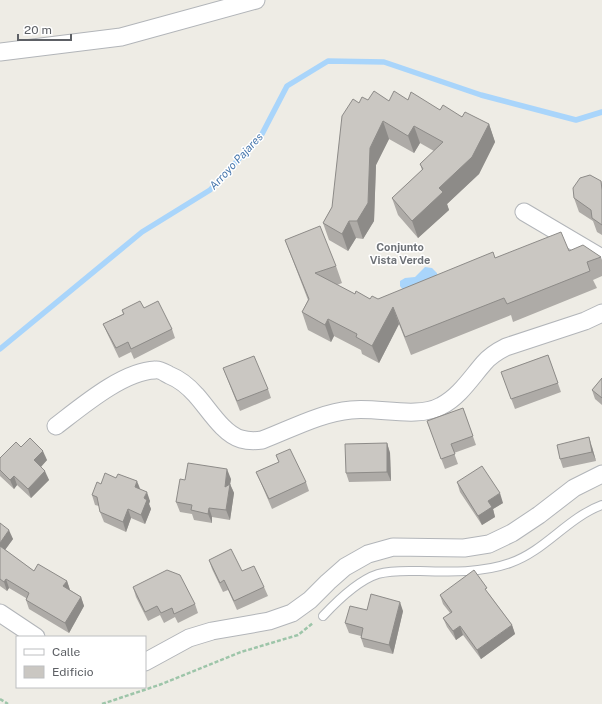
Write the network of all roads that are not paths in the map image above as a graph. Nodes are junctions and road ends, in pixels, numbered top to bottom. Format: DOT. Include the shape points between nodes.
graph roads {
  1 [pos="256,0"];
  2 [pos="0,52"];
  3 [pos="524,212"];
  4 [pos="602,258"];
  5 [pos="602,313"];
  6 [pos="56,426"];
  7 [pos="602,474"];
  8 [pos="602,505"];
  9 [pos="0,613"];
  10 [pos="323,616"];
  11 [pos="34,636"];
  12 [pos="146,661"];
  1 -- 2 [label="street" via="121,37"];
  3 -- 4 [label="street"];
  5 -- 6 [label="street" via="506,347 485,362 454,398 429,412 376,409 329,413 262,440 251,441 239,439 228,432 195,393 177,378 157,369 138,373 115,384"];
  7 -- 12 [label="street" via="574,488 512,533 489,544 464,548 393,547 368,554 345,567 292,613 269,621 212,631 189,638"];
  8 -- 10 [label="lane" via="575,519 540,547 510,563 463,572 392,571 377,574 349,592"];
  9 -- 11 [label="street"];
}
